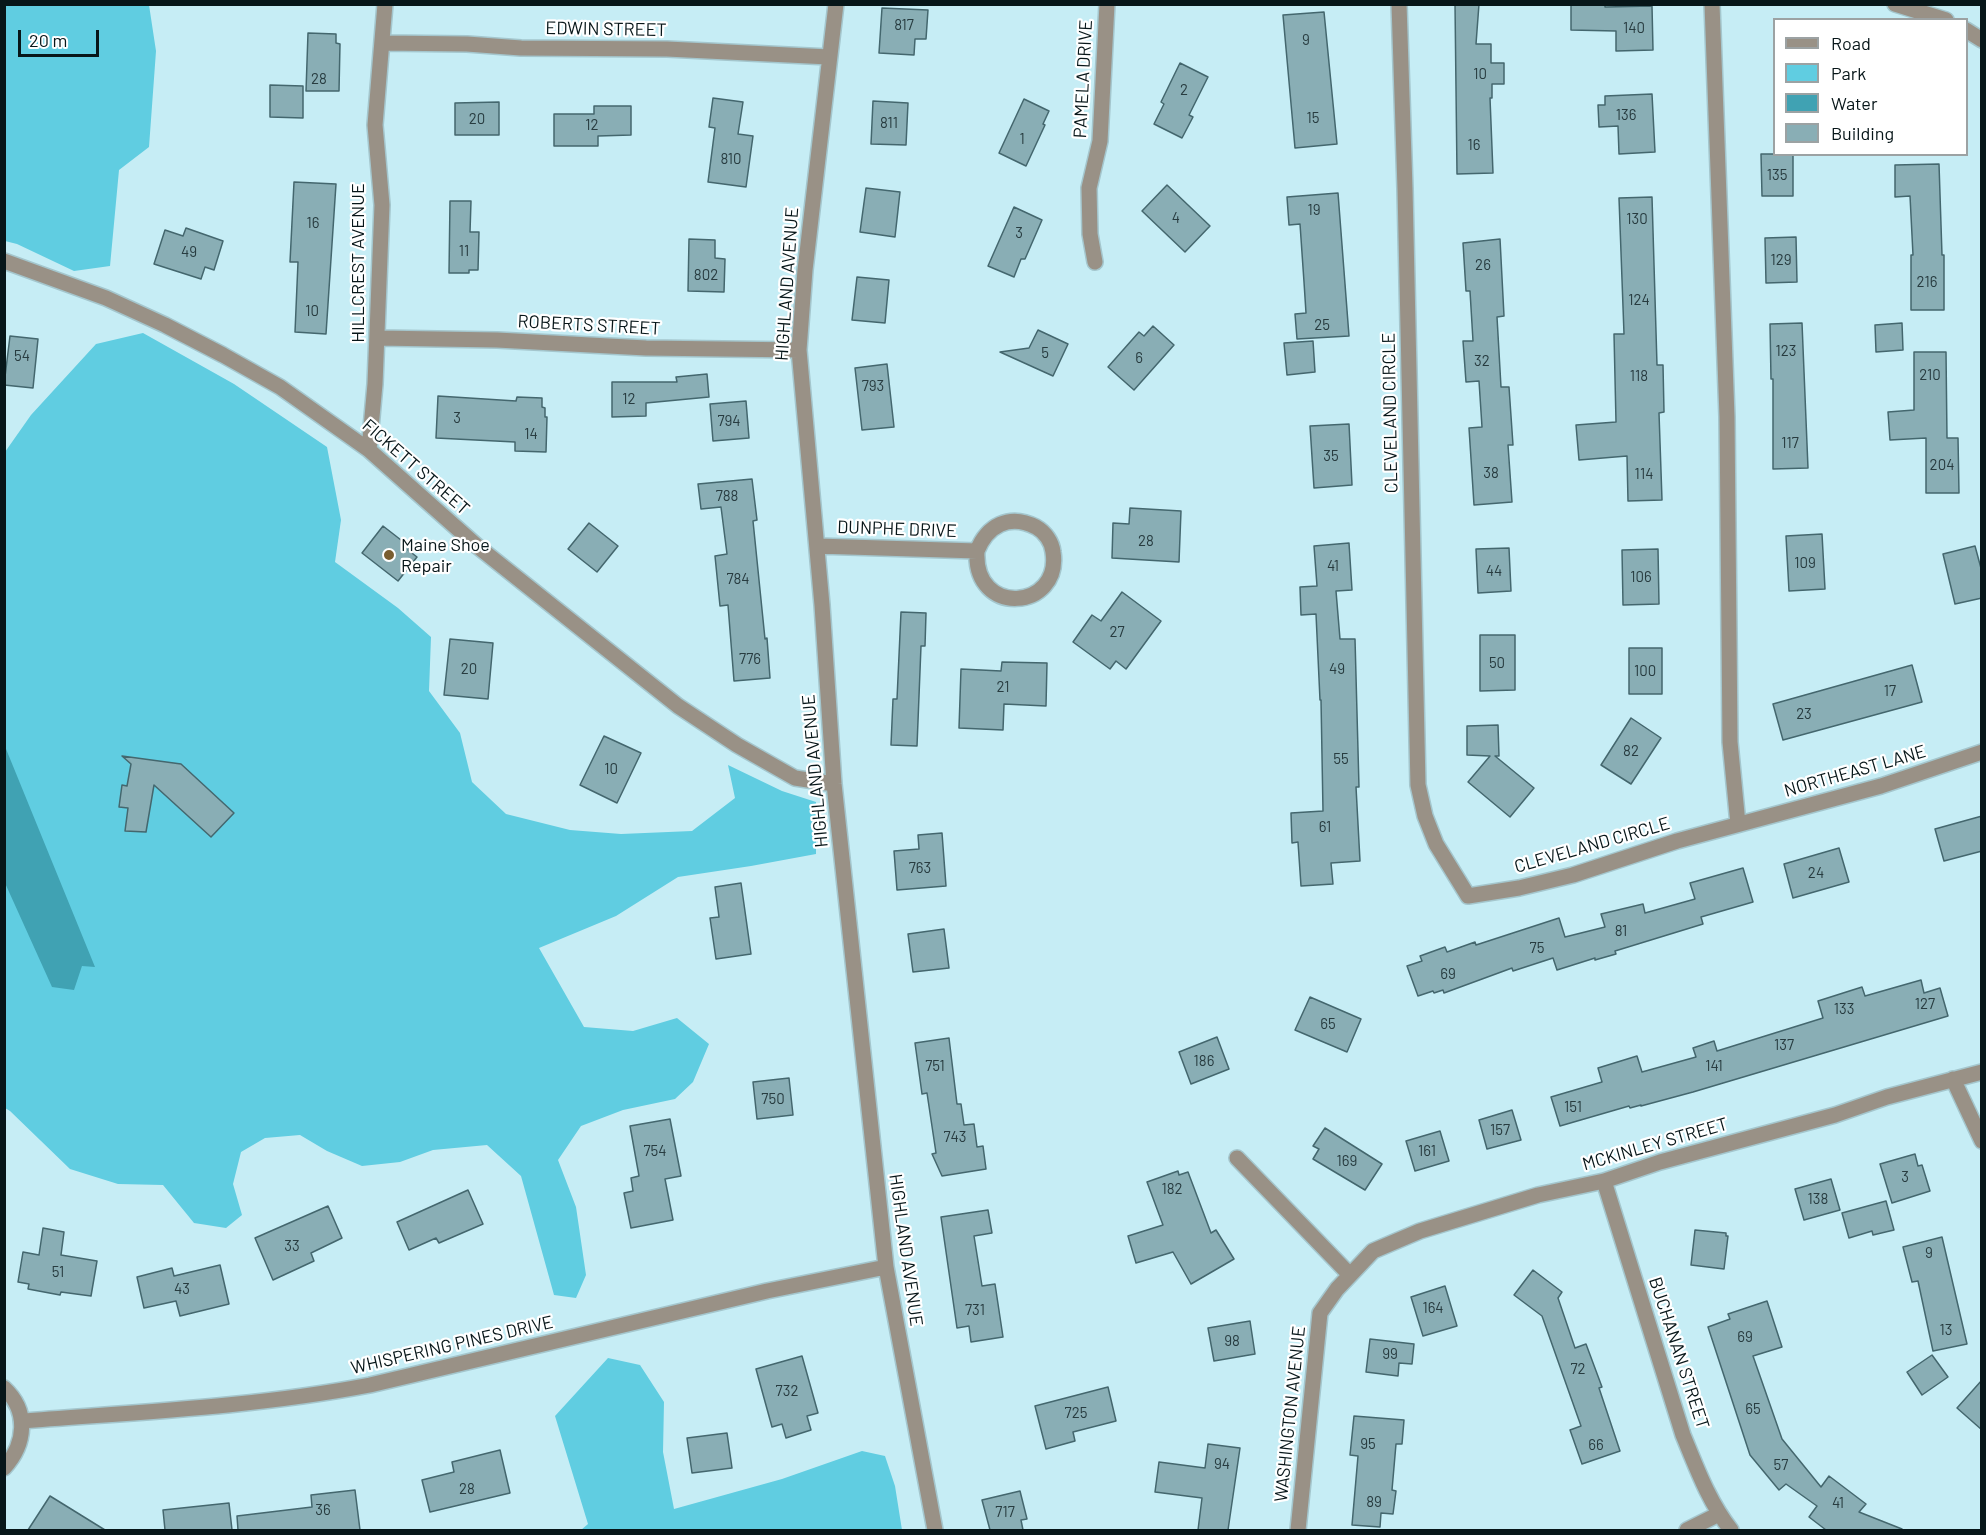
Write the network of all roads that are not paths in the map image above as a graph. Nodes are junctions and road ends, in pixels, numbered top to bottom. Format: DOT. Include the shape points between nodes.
graph roads {
  1 [pos="385,4"];
  2 [pos="836,4"];
  3 [pos="1107,4"];
  4 [pos="1399,4"];
  5 [pos="1712,4"];
  6 [pos="1895,4"];
  7 [pos="1940,18"];
  8 [pos="1968,31"];
  9 [pos="1982,40"];
  10 [pos="382,43"];
  11 [pos="829,57"];
  12 [pos="4,261"];
  13 [pos="1095,262"];
  14 [pos="378,338"];
  15 [pos="799,350"];
  16 [pos="369,450"];
  17 [pos="817,546"];
  18 [pos="976,551"];
  19 [pos="1982,752"];
  20 [pos="834,784"];
  21 [pos="1738,824"];
  22 [pos="1982,1072"];
  23 [pos="1953,1079"];
  24 [pos="1982,1142"];
  25 [pos="1237,1158"];
  26 [pos="1604,1181"];
  27 [pos="886,1267"];
  28 [pos="1350,1275"];
  29 [pos="4,1388"];
  30 [pos="22,1421"];
  31 [pos="4,1467"];
  32 [pos="1719,1514"];
  33 [pos="935,1530"];
  34 [pos="1298,1530"];
  35 [pos="1686,1530"];
  36 [pos="1731,1530"];
  1 -- 10 [label="street, HILLCREST AVENUE"];
  2 -- 11 [label="street, HIGHLAND AVENUE"];
  3 -- 13 [label="street, PAMELA DRIVE" via="1100,141 1089,188"];
  4 -- 21 [label="street, CLEVELAND CIRCLE" via="1418,785 1436,844 1468,896 1573,874"];
  5 -- 21 [label="street" via="1727,417 1730,742"];
  6 -- 7 [label="street"];
  8 -- 9 [label="street"];
  10 -- 11 [label="street, EDWIN STREET"];
  10 -- 14 [label="street, HILLCREST AVENUE" via="375,125 382,205"];
  11 -- 15 [label="street, HIGHLAND AVENUE"];
  12 -- 16 [label="street, FICKETT STREET" via="106,298 185,335 280,387"];
  14 -- 15 [label="street, ROBERTS STREET"];
  14 -- 16 [label="street, HILLCREST AVENUE"];
  15 -- 17 [label="street, HIGHLAND AVENUE"];
  16 -- 20 [label="street, FICKETT STREET" via="477,546 678,706 795,778"];
  17 -- 18 [label="street, DUNPHE DRIVE"];
  17 -- 20 [label="street, HIGHLAND AVENUE"];
  18 -- 18 [label="street, DUNPHE DRIVE" via="981,539 996,526 1027,522 1048,538 1054,563 1044,586 1022,599 1009,599 987,587 978,571"];
  19 -- 21 [label="street, NORTHEAST LANE" via="1881,786"];
  20 -- 27 [label="street, HIGHLAND AVENUE"];
  22 -- 23 [label="street, MCKINLEY STREET"];
  23 -- 24 [label="street"];
  23 -- 26 [label="street, MCKINLEY STREET"];
  25 -- 28 [label="street"];
  26 -- 28 [label="street, MCKINLEY STREET" via="1538,1195 1420,1231 1374,1251"];
  26 -- 32 [label="street, BUCHANAN STREET" via="1683,1435"];
  27 -- 30 [label="street, WHISPERING PINES DRIVE" via="316,1395"];
  27 -- 33 [label="street, HIGHLAND AVENUE"];
  28 -- 34 [label="street, WASHINGTON AVENUE" via="1320,1313"];
  29 -- 30 [label="street" via="17,1404"];
  30 -- 31 [label="street" via="21,1440 14,1457"];
  32 -- 35 [label="street"];
  32 -- 36 [label="street, BUCHANAN STREET"];
}
